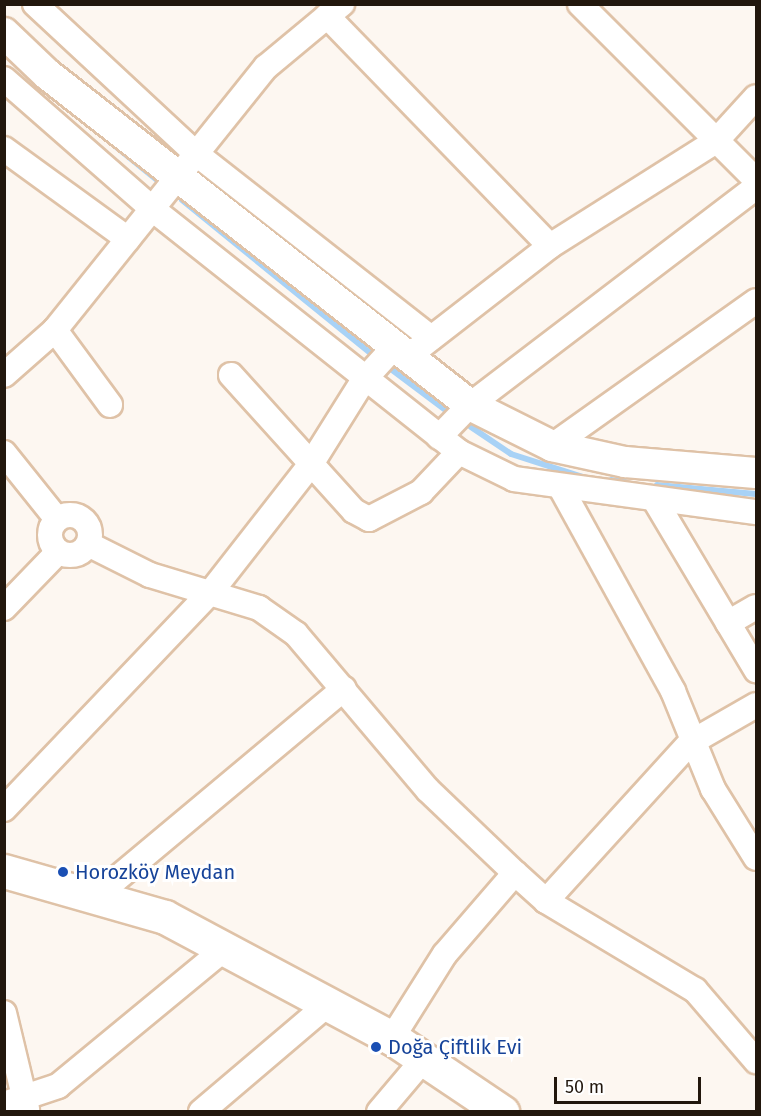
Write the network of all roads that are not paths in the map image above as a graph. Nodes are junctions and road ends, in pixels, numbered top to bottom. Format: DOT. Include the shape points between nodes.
graph roads {
  1 [pos="35,4"];
  2 [pos="580,4"];
  3 [pos="334,10"];
  4 [pos="4,33"];
  5 [pos="4,79"];
  6 [pos="756,98"];
  7 [pos="716,141"];
  8 [pos="4,149"];
  9 [pos="194,152"];
  10 [pos="178,177"];
  11 [pos="756,180"];
  12 [pos="756,188"];
  13 [pos="155,211"];
  14 [pos="128,239"];
  15 [pos="550,246"];
  16 [pos="756,301"];
  17 [pos="55,330"];
  18 [pos="431,338"];
  19 [pos="400,352"];
  20 [pos="4,375"];
  21 [pos="231,375"];
  22 [pos="363,381"];
  23 [pos="111,405"];
  24 [pos="470,405"];
  25 [pos="439,437"];
  26 [pos="552,446"];
  27 [pos="459,452"];
  28 [pos="4,453"];
  29 [pos="311,464"];
  30 [pos="644,464"];
  31 [pos="756,473"];
  32 [pos="561,488"];
  33 [pos="647,501"];
  34 [pos="756,512"];
  35 [pos="56,518"];
  36 [pos="90,545"];
  37 [pos="58,552"];
  38 [pos="211,592"];
  39 [pos="756,607"];
  40 [pos="4,608"];
  41 [pos="728,622"];
  42 [pos="756,670"];
  43 [pos="344,689"];
  44 [pos="756,705"];
  45 [pos="690,744"];
  46 [pos="4,809"];
  47 [pos="756,858"];
  48 [pos="4,871"];
  49 [pos="515,873"];
  50 [pos="96,896"];
  51 [pos="546,901"];
  52 [pos="224,949"];
  53 [pos="328,1004"];
  54 [pos="4,1013"];
  55 [pos="392,1038"];
  56 [pos="424,1059"];
  57 [pos="756,1061"];
  58 [pos="18,1103"];
  59 [pos="201,1112"];
  60 [pos="379,1112"];
  61 [pos="502,1112"];
  1 -- 9 [label="street"];
  2 -- 7 [label="street"];
  3 -- 9 [label="street" via="266,67"];
  3 -- 15 [label="street"];
  4 -- 10 [label="street"];
  5 -- 13 [label="street"];
  6 -- 7 [label="street"];
  7 -- 11 [label="street"];
  7 -- 15 [label="street"];
  8 -- 14 [label="street"];
  9 -- 10 [label="street"];
  9 -- 18 [label="street"];
  10 -- 13 [label="street"];
  10 -- 19 [label="street"];
  12 -- 24 [label="street"];
  13 -- 14 [label="street"];
  13 -- 22 [label="street"];
  14 -- 17 [label="street"];
  15 -- 18 [label="street"];
  16 -- 26 [label="street"];
  17 -- 20 [label="street"];
  17 -- 23 [label="street"];
  18 -- 19 [label="street"];
  19 -- 22 [label="street"];
  19 -- 24 [label="street"];
  21 -- 29 [label="street"];
  22 -- 25 [label="street"];
  22 -- 29 [label="street"];
  24 -- 25 [label="street"];
  24 -- 26 [label="street"];
  25 -- 27 [label="street"];
  26 -- 30 [label="street"];
  27 -- 29 [label="street" via="421,492 369,519"];
  27 -- 32 [label="street" via="514,479"];
  28 -- 35 [label="street"];
  29 -- 38 [label="street"];
  30 -- 31 [label="street"];
  30 -- 33 [label="street"];
  32 -- 33 [label="street"];
  32 -- 45 [label="street" via="673,691"];
  33 -- 34 [label="street"];
  33 -- 41 [label="street"];
  35 -- 36 [label="street" via="68,513 78,518 88,529"];
  35 -- 37 [label="street" via="50,536"];
  36 -- 37 [label="street" via="78,555"];
  36 -- 38 [label="street" via="150,575"];
  37 -- 40 [label="street"];
  38 -- 43 [label="street" via="259,608 296,634"];
  38 -- 46 [label="street"];
  39 -- 41 [label="street"];
  41 -- 42 [label="street"];
  43 -- 49 [label="street" via="428,790"];
  43 -- 50 [label="street"];
  44 -- 45 [label="street"];
  45 -- 47 [label="street"];
  45 -- 51 [label="street"];
  48 -- 50 [label="main road"];
  49 -- 51 [label="street"];
  49 -- 55 [label="street" via="445,954"];
  50 -- 52 [label="main road" via="147,909"];
  51 -- 57 [label="street" via="695,990"];
  52 -- 53 [label="main road"];
  52 -- 58 [label="street" via="58,1086"];
  53 -- 55 [label="main road"];
  53 -- 59 [label="street"];
  54 -- 58 [label="street"];
  55 -- 56 [label="main road"];
  56 -- 60 [label="street"];
  56 -- 61 [label="main road"];
}
